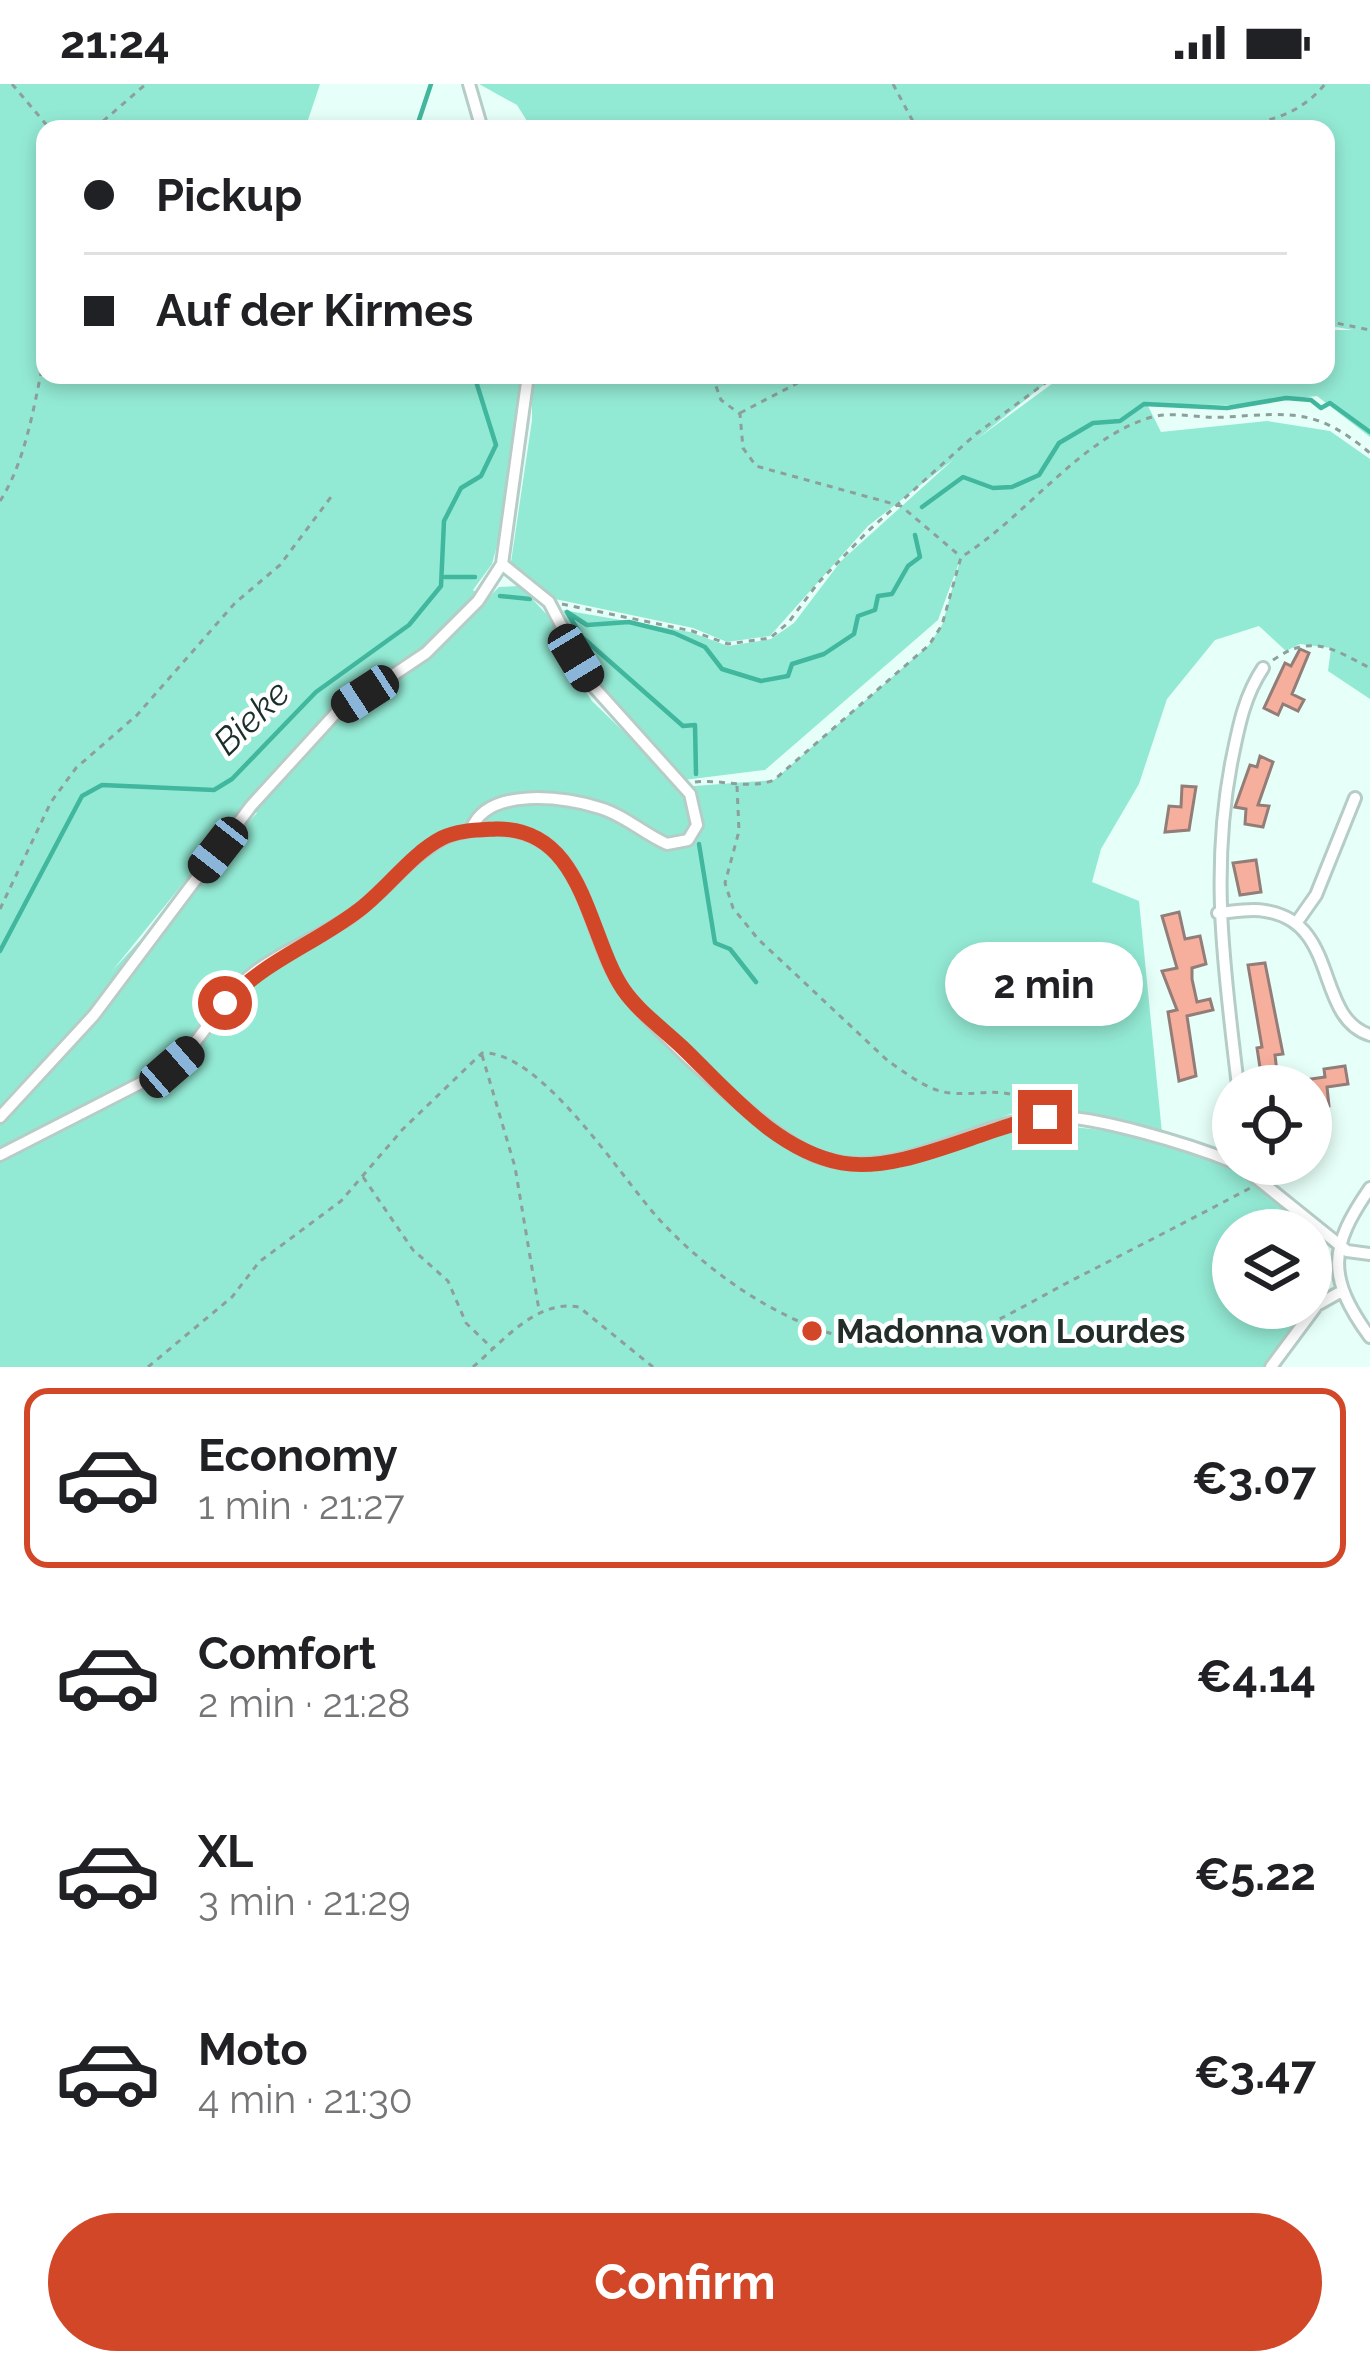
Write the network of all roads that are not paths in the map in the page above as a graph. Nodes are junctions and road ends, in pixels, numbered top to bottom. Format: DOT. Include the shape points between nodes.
graph roads {
  1 [pos="469,84"];
  2 [pos="479,120"];
  3 [pos="527,384"];
  4 [pos="502,563"];
  5 [pos="1263,668"];
  6 [pos="1355,797"];
  7 [pos="471,830"];
  8 [pos="1218,914"];
  9 [pos="1297,922"];
  10 [pos="1370,1035"];
  11 [pos="1236,1065"];
  12 [pos="0,1117"];
  13 [pos="0,1155"];
  14 [pos="1212,1157"];
  15 [pos="1266,1185"];
  16 [pos="1370,1188"];
  17 [pos="1338,1243"];
  18 [pos="1370,1254"];
  19 [pos="1342,1291"];
  20 [pos="1370,1337"];
  21 [pos="1270,1367"];
  1 -- 2 [label="street"];
  3 -- 4 [label="street"];
  4 -- 7 [label="street" via="549,602 593,686 682,784 697,816 682,844 562,799 488,808"];
  4 -- 12 [label="street" via="451,632 335,713 251,806 94,1015"];
  5 -- 8 [label="street" via="1240,718 1226,792"];
  6 -- 9 [label="street"];
  7 -- 13 [label="street" via="442,838 348,919 255,972 172,1067"];
  7 -- 14 [label="street" via="512,829 548,847 579,884 628,996 796,1147 870,1164 1061,1117"];
  8 -- 9 [label="street" via="1265,910"];
  8 -- 11 [label="street"];
  9 -- 10 [label="street" via="1318,947 1343,1015"];
  15 -- 17 [label="street"];
  16 -- 17 [label="street"];
  17 -- 18 [label="street"];
  17 -- 19 [label="street"];
  19 -- 20 [label="street"];
  19 -- 21 [label="street" via="1307,1316"];
}
